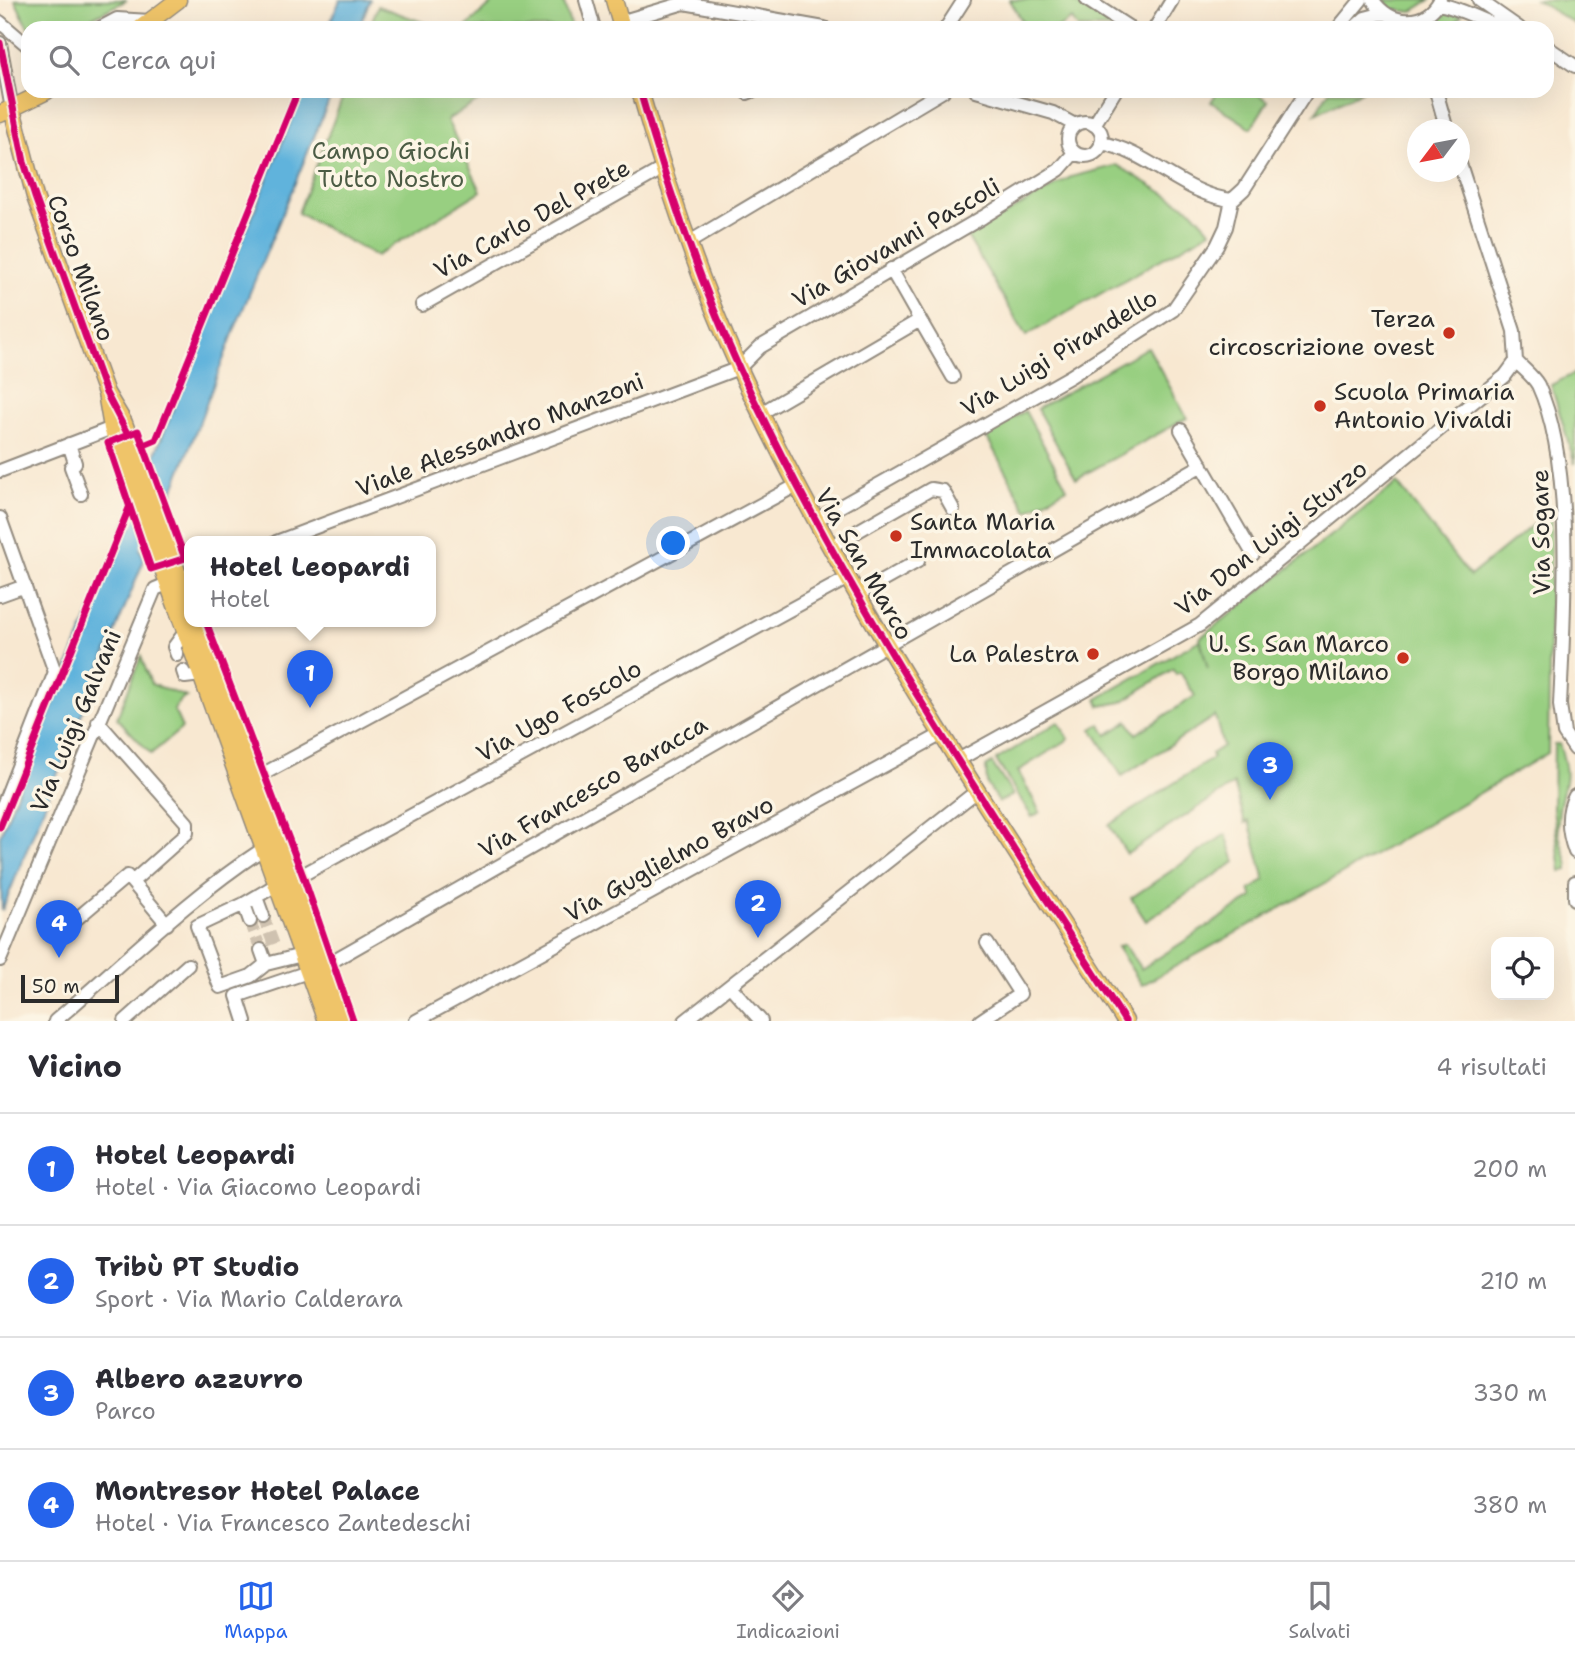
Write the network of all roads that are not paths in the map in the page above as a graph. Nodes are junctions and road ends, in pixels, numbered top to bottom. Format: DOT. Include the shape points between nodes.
graph roads {
  1 [pos="178,0"];
  2 [pos="586,0"];
  3 [pos="964,0"];
  4 [pos="1087,0"];
  5 [pos="1172,0"];
  6 [pos="1361,0"];
  7 [pos="1373,0"];
  8 [pos="1479,0"];
  9 [pos="616,1"];
  10 [pos="682,1"];
  11 [pos="1439,2"];
  12 [pos="1384,13"];
  13 [pos="151,21"];
  14 [pos="592,21"];
  15 [pos="620,21"];
  16 [pos="631,21"];
  17 [pos="762,21"];
  18 [pos="950,21"];
  19 [pos="1119,21"];
  20 [pos="1159,21"];
  21 [pos="1344,21"];
  22 [pos="1362,21"];
  23 [pos="1395,21"];
  24 [pos="1424,21"];
  25 [pos="1483,21"];
  26 [pos="1508,21"];
  27 [pos="0,22"];
  28 [pos="21,40"];
  29 [pos="0,43"];
  30 [pos="1554,52"];
  31 [pos="1575,66"];
  32 [pos="33,98"];
  33 [pos="642,98"];
  34 [pos="931,98"];
  35 [pos="1000,98"];
  36 [pos="1111,98"];
  37 [pos="1302,98"];
  38 [pos="1436,98"];
  39 [pos="6,111"];
  40 [pos="1443,119"];
  41 [pos="1075,125"];
  42 [pos="1094,125"];
  43 [pos="1101,143"];
  44 [pos="1074,153"];
  45 [pos="662,169"];
  46 [pos="1466,182"];
  47 [pos="1232,200"];
  48 [pos="688,243"];
  49 [pos="891,269"];
  50 [pos="422,305"];
  51 [pos="920,320"];
  52 [pos="1516,361"];
  53 [pos="739,368"];
  54 [pos="953,377"];
  55 [pos="106,393"];
  56 [pos="761,413"];
  57 [pos="111,428"];
  58 [pos="1181,430"];
  59 [pos="69,444"];
  60 [pos="1202,465"];
  61 [pos="0,471"];
  62 [pos="797,485"];
  63 [pos="371,491"];
  64 [pos="81,494"];
  65 [pos="376,504"];
  66 [pos="953,509"];
  67 [pos="0,518"];
  68 [pos="816,520"];
  69 [pos="292,536"];
  70 [pos="830,547"];
  71 [pos="1253,554"];
  72 [pos="918,561"];
  73 [pos="848,578"];
  74 [pos="179,579"];
  75 [pos="25,586"];
  76 [pos="0,595"];
  77 [pos="857,595"];
  78 [pos="184,601"];
  79 [pos="190,627"];
  80 [pos="886,643"];
  81 [pos="177,655"];
  82 [pos="183,671"];
  83 [pos="201,675"];
  84 [pos="98,722"];
  85 [pos="942,734"];
  86 [pos="1575,749"];
  87 [pos="958,760"];
  88 [pos="254,779"];
  89 [pos="977,791"];
  90 [pos="1575,796"];
  91 [pos="0,813"];
  92 [pos="263,849"];
  93 [pos="1575,852"];
  94 [pos="132,882"];
  95 [pos="1575,882"];
  96 [pos="283,883"];
  97 [pos="256,897"];
  98 [pos="1575,899"];
  99 [pos="244,904"];
  100 [pos="263,916"];
  101 [pos="74,921"];
  102 [pos="250,921"];
  103 [pos="167,925"];
  104 [pos="6,926"];
  105 [pos="987,943"];
  106 [pos="274,945"];
  107 [pos="261,950"];
  108 [pos="302,955"];
  109 [pos="279,959"];
  110 [pos="0,960"];
  111 [pos="266,964"];
  112 [pos="188,965"];
  113 [pos="315,969"];
  114 [pos="730,986"];
  115 [pos="55,1021"];
  116 [pos="125,1021"];
  117 [pos="246,1021"];
  118 [pos="326,1021"];
  119 [pos="342,1021"];
  120 [pos="416,1021"];
  121 [pos="685,1021"];
  122 [pos="761,1021"];
  123 [pos="980,1021"];
  124 [pos="1125,1021"];
  1 -- 13 [label="main road"];
  2 -- 14 [label="street"];
  3 -- 18 [label="street"];
  4 -- 19 [label="street"];
  5 -- 20 [label="street"];
  6 -- 21 [label="street"];
  7 -- 12 [label="street"];
  8 -- 26 [label="street"];
  9 -- 15 [label="main road"];
  10 -- 16 [label="street"];
  10 -- 17 [label="street"];
  11 -- 24 [label="street"];
  11 -- 25 [label="street"];
  12 -- 22 [label="street"];
  12 -- 23 [label="street"];
  27 -- 28 [label="street"];
  29 -- 39 [label="street"];
  30 -- 31 [label="street"];
  32 -- 39 [label="main road"];
  33 -- 45 [label="main road, Via San Marco"];
  34 -- 48 [label="street"];
  35 -- 41 [label="street" via="1053,113"];
  36 -- 42 [label="street"];
  37 -- 47 [label="street, Via Luigi Pirandello" via="1244,189"];
  38 -- 40 [label="street"];
  39 -- 55 [label="main road, Corso Milano"];
  41 -- 42 [label="street"];
  41 -- 44 [label="street" via="1068,136"];
  42 -- 43 [label="street"];
  43 -- 44 [label="street" via="1090,155"];
  43 -- 47 [label="street" via="1121,146 1213,197"];
  44 -- 49 [label="street, Via Giovanni Pascoli" via="1059,170"];
  45 -- 48 [label="main road, Via San Marco"];
  45 -- 50 [label="street, Via Carlo Del Prete"];
  46 -- 52 [label="street" via="1511,323"];
  47 -- 68 [label="street, Via Luigi Pirandello" via="1217,246 1173,310 1071,376"];
  48 -- 53 [label="main road, Via San Marco"];
  49 -- 51 [label="street"];
  49 -- 53 [label="street, Via Giovanni Pascoli" via="760,347"];
  51 -- 54 [label="street"];
  51 -- 56 [label="street"];
  52 -- 86 [label="street, Via Sogare" via="1537,383 1563,466 1566,511 1560,705 1564,733"];
  52 -- 87 [label="street, Via Don Luigi Sturzo" via="1505,376 1200,625"];
  53 -- 56 [label="main road, Via San Marco"];
  53 -- 65 [label="street, Viale Alessandro Manzoni"];
  55 -- 57 [label="main road, Corso Milano"];
  55 -- 74 [label="main road, Corso Milano" via="124,423"];
  56 -- 62 [label="main road, Via San Marco"];
  57 -- 59 [label="street"];
  57 -- 74 [label="main road, Corso Milano" via="154,544"];
  58 -- 60 [label="street"];
  59 -- 61 [label="street"];
  59 -- 64 [label="street"];
  60 -- 71 [label="street"];
  60 -- 80 [label="street, Via Francesco Baracca"];
  62 -- 68 [label="main road, Via San Marco"];
  62 -- 88 [label="street"];
  63 -- 65 [label="street"];
  65 -- 69 [label="street, Viale Alessandro Manzoni"];
  66 -- 70 [label="street" via="943,491 931,489"];
  67 -- 75 [label="street"];
  68 -- 70 [label="main road, Via San Marco"];
  70 -- 73 [label="main road, Via San Marco"];
  72 -- 77 [label="street, Via San Marco"];
  73 -- 77 [label="main road, Via San Marco"];
  73 -- 96 [label="street, Via Ugo Foscolo"];
  74 -- 78 [label="main road, Corso Milano"];
  74 -- 84 [label="street, Via Luigi Galvani" via="155,589"];
  75 -- 76 [label="street"];
  75 -- 91 [label="street" via="55,672"];
  77 -- 80 [label="main road, Via San Marco"];
  79 -- 81 [label="street" via="174,647"];
  79 -- 83 [label="main road, Corso Milano"];
  79 -- 88 [label="main road, Corso Milano"];
  80 -- 85 [label="main road, Via San Marco"];
  80 -- 113 [label="street, Via Francesco Baracca"];
  82 -- 83 [label="street" via="185,677"];
  83 -- 92 [label="main road, Corso Milano"];
  84 -- 94 [label="street" via="187,823 187,833"];
  84 -- 104 [label="street, Via Luigi Galvani"];
  85 -- 87 [label="main road, Via San Marco"];
  85 -- 120 [label="street, Via Guglielmo Bravo"];
  87 -- 89 [label="main road, Via San Marco"];
  88 -- 96 [label="main road, Corso Milano"];
  89 -- 114 [label="street"];
  89 -- 124 [label="main road, Via San Marco"];
  90 -- 93 [label="street" via="1568,818"];
  92 -- 96 [label="main road, Corso Milano"];
  92 -- 103 [label="street"];
  94 -- 101 [label="street" via="127,876"];
  94 -- 103 [label="street"];
  95 -- 98 [label="street"];
  96 -- 97 [label="street, Via Ugo Foscolo"];
  96 -- 108 [label="main road, Corso Milano"];
  96 -- 113 [label="main road, Corso Milano"];
  97 -- 99 [label="street, Via Ugo Foscolo"];
  97 -- 100 [label="street"];
  99 -- 102 [label="street"];
  99 -- 111 [label="street, Via Ugo Foscolo" via="197,926 220,987 251,976"];
  103 -- 115 [label="street"];
  104 -- 110 [label="street, Via Luigi Galvani"];
  105 -- 123 [label="street" via="1020,994"];
  106 -- 109 [label="street"];
  107 -- 111 [label="street"];
  108 -- 109 [label="street"];
  108 -- 113 [label="main road, Corso Milano"];
  109 -- 111 [label="street"];
  112 -- 116 [label="street"];
  113 -- 117 [label="street, Via Francesco Baracca" via="237,996"];
  113 -- 118 [label="main road, Corso Milano"];
  113 -- 119 [label="main road, Corso Milano"];
  114 -- 121 [label="street"];
  114 -- 122 [label="street"];
}
